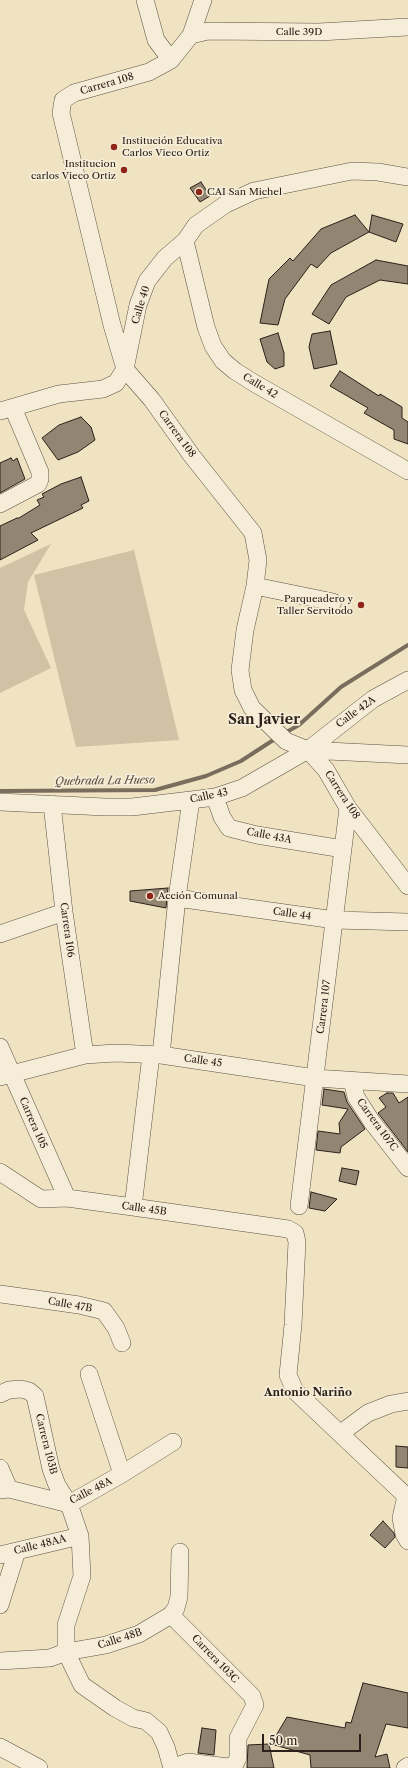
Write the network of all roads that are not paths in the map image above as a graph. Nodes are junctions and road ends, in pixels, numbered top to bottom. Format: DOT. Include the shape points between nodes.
graph roads {
  1 [pos="145,0"];
  2 [pos="202,0"];
  3 [pos="408,27"];
  4 [pos="191,35"];
  5 [pos="171,60"];
  6 [pos="408,177"];
  7 [pos="185,241"];
  8 [pos="126,369"];
  9 [pos="6,409"];
  10 [pos="408,471"];
  11 [pos="0,504"];
  12 [pos="255,586"];
  13 [pos="333,602"];
  14 [pos="408,680"];
  15 [pos="308,750"];
  16 [pos="408,755"];
  17 [pos="215,797"];
  18 [pos="191,800"];
  19 [pos="0,802"];
  20 [pos="52,804"];
  21 [pos="348,808"];
  22 [pos="343,849"];
  23 [pos="408,886"];
  24 [pos="177,898"];
  25 [pos="64,912"];
  26 [pos="335,920"];
  27 [pos="408,922"];
  28 [pos="0,934"];
  29 [pos="0,1047"];
  30 [pos="85,1055"];
  31 [pos="156,1055"];
  32 [pos="6,1075"];
  33 [pos="315,1078"];
  34 [pos="352,1080"];
  35 [pos="408,1084"];
  36 [pos="408,1168"];
  37 [pos="0,1172"];
  38 [pos="67,1198"];
  39 [pos="299,1206"];
  40 [pos="133,1207"];
  41 [pos="0,1294"];
  42 [pos="122,1343"];
  43 [pos="89,1374"];
  44 [pos="0,1394"];
  45 [pos="408,1401"];
  46 [pos="341,1433"];
  47 [pos="173,1442"];
  48 [pos="0,1468"];
  49 [pos="122,1474"];
  50 [pos="4,1490"];
  51 [pos="407,1496"];
  52 [pos="69,1504"];
  53 [pos="80,1536"];
  54 [pos="408,1541"];
  55 [pos="17,1551"];
  56 [pos="180,1552"];
  57 [pos="0,1555"];
  58 [pos="0,1605"];
  59 [pos="171,1615"];
  60 [pos="66,1652"];
  61 [pos="0,1661"];
  62 [pos="3,1753"];
  63 [pos="408,1766"];
  64 [pos="39,1768"];
  65 [pos="172,1768"];
  66 [pos="179,1768"];
  67 [pos="405,1768"];
  1 -- 5 [label="street" via="156,40"];
  2 -- 4 [label="street, Carrera 108"];
  3 -- 4 [label="street, Calle 39D" via="319,32 208,31"];
  4 -- 5 [label="street, Carrera 108"];
  5 -- 8 [label="street, Carrera 108" via="148,72 74,93 62,100 61,113 112,325"];
  6 -- 7 [label="street, Calle 40" via="352,171 254,191 226,204 196,225"];
  7 -- 8 [label="street, Calle 40" via="165,258 147,281 138,305"];
  7 -- 10 [label="street, Calle 42" via="206,327 213,346 223,361 254,383"];
  8 -- 9 [label="street, Calle 40" via="116,383 103,389 59,394"];
  8 -- 12 [label="street, Carrera 108" via="253,533 258,560"];
  9 -- 11 [label="street" via="40,472 40,479 38,484"];
  12 -- 13 [label="street"];
  12 -- 15 [label="street, Carrera 108" via="245,630 240,670 243,690 252,708 286,741"];
  14 -- 15 [label="street, Calle 42A" via="373,699"];
  15 -- 16 [label="street"];
  15 -- 17 [label="street, Calle 43" via="242,788"];
  15 -- 21 [label="street, Carrera 108" via="326,770"];
  17 -- 18 [label="street, Calle 43"];
  17 -- 22 [label="street, Calle 43A" via="229,828"];
  18 -- 20 [label="street, Calle 43" via="132,807"];
  18 -- 24 [label="street"];
  19 -- 20 [label="street, Calle 43"];
  20 -- 25 [label="street, Carrera 106"];
  21 -- 22 [label="street, Carrera 107"];
  21 -- 23 [label="street, Carrera 108"];
  22 -- 26 [label="street, Carrera 107"];
  24 -- 26 [label="street, Calle 44"];
  24 -- 31 [label="street"];
  25 -- 28 [label="street"];
  25 -- 30 [label="street, Carrera 106"];
  26 -- 27 [label="street, Calle 44"];
  26 -- 33 [label="street, Carrera 107"];
  29 -- 32 [label="street, Carrera 105"];
  30 -- 31 [label="street, Calle 45"];
  30 -- 32 [label="street, Calle 45"];
  31 -- 33 [label="street, Calle 45"];
  31 -- 40 [label="street"];
  32 -- 38 [label="street, Carrera 105"];
  33 -- 34 [label="street, Calle 45"];
  33 -- 39 [label="street, Carrera 107"];
  34 -- 35 [label="street, Calle 45"];
  34 -- 36 [label="street, Carrera 107C" via="356,1097"];
  37 -- 38 [label="street, Calle 45B" via="41,1199"];
  38 -- 40 [label="street, Calle 45B"];
  40 -- 46 [label="street, Calle 45B" via="288,1229 295,1233 297,1242 293,1325 288,1375 295,1391"];
  41 -- 42 [label="street, Calle 47B" via="79,1304 104,1311 116,1328"];
  43 -- 49 [label="street"];
  44 -- 52 [label="street, Carrera 103B" via="21,1389 35,1396 51,1469"];
  45 -- 46 [label="street" via="368,1412"];
  46 -- 51 [label="street"];
  47 -- 49 [label="street, Calle 48A"];
  48 -- 50 [label="street"];
  49 -- 52 [label="street, Calle 48A"];
  50 -- 52 [label="street, Calle 48A"];
  51 -- 54 [label="street" via="401,1518"];
  52 -- 53 [label="street, Carrera 103B"];
  53 -- 55 [label="street, Calle 48AA"];
  53 -- 60 [label="street, Carrera 103B" via="82,1576 66,1625"];
  55 -- 57 [label="street, Calle 48AA"];
  55 -- 58 [label="street"];
  56 -- 59 [label="street" via="179,1597"];
  59 -- 60 [label="street, Calle 48B" via="139,1634 106,1645"];
  59 -- 66 [label="street, Carrera 103C" via="252,1696 255,1705 238,1738 238,1758 235,1764 228,1767 188,1762"];
  60 -- 61 [label="street, Calle 48B" via="50,1658"];
  60 -- 65 [label="street" via="82,1685 115,1708 146,1721 159,1732"];
  62 -- 64 [label="street"];
  63 -- 67 [label="street"];
}
